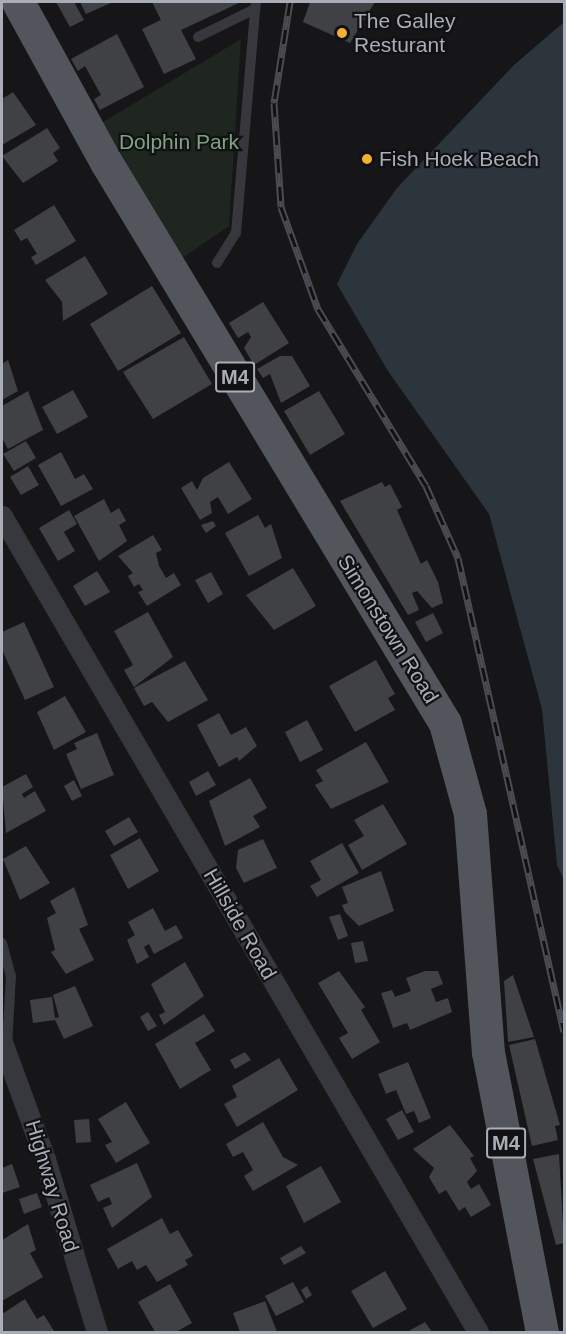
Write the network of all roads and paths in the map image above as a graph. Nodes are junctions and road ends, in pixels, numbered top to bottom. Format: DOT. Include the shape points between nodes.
graph roads {
  1 [pos="18,2"];
  2 [pos="255,5"];
  3 [pos="198,37"];
  4 [pos="217,262"];
  5 [pos="2,516"];
  6 [pos="2,943"];
  7 [pos="4,1046"];
  8 [pos="97,1332"];
  9 [pos="478,1332"];
  10 [pos="542,1332"];
  1 -- 10 [label="main road, Simonstown Road / M4" via="106,162 445,723 470,814 488,1052"];
  2 -- 3 [label="lane"];
  2 -- 4 [label="lane" via="236,233"];
  5 -- 9 [label="street, Hillside Road"];
  6 -- 7 [label="lane" via="11,975"];
  7 -- 8 [label="street, Highway Road"];
}
